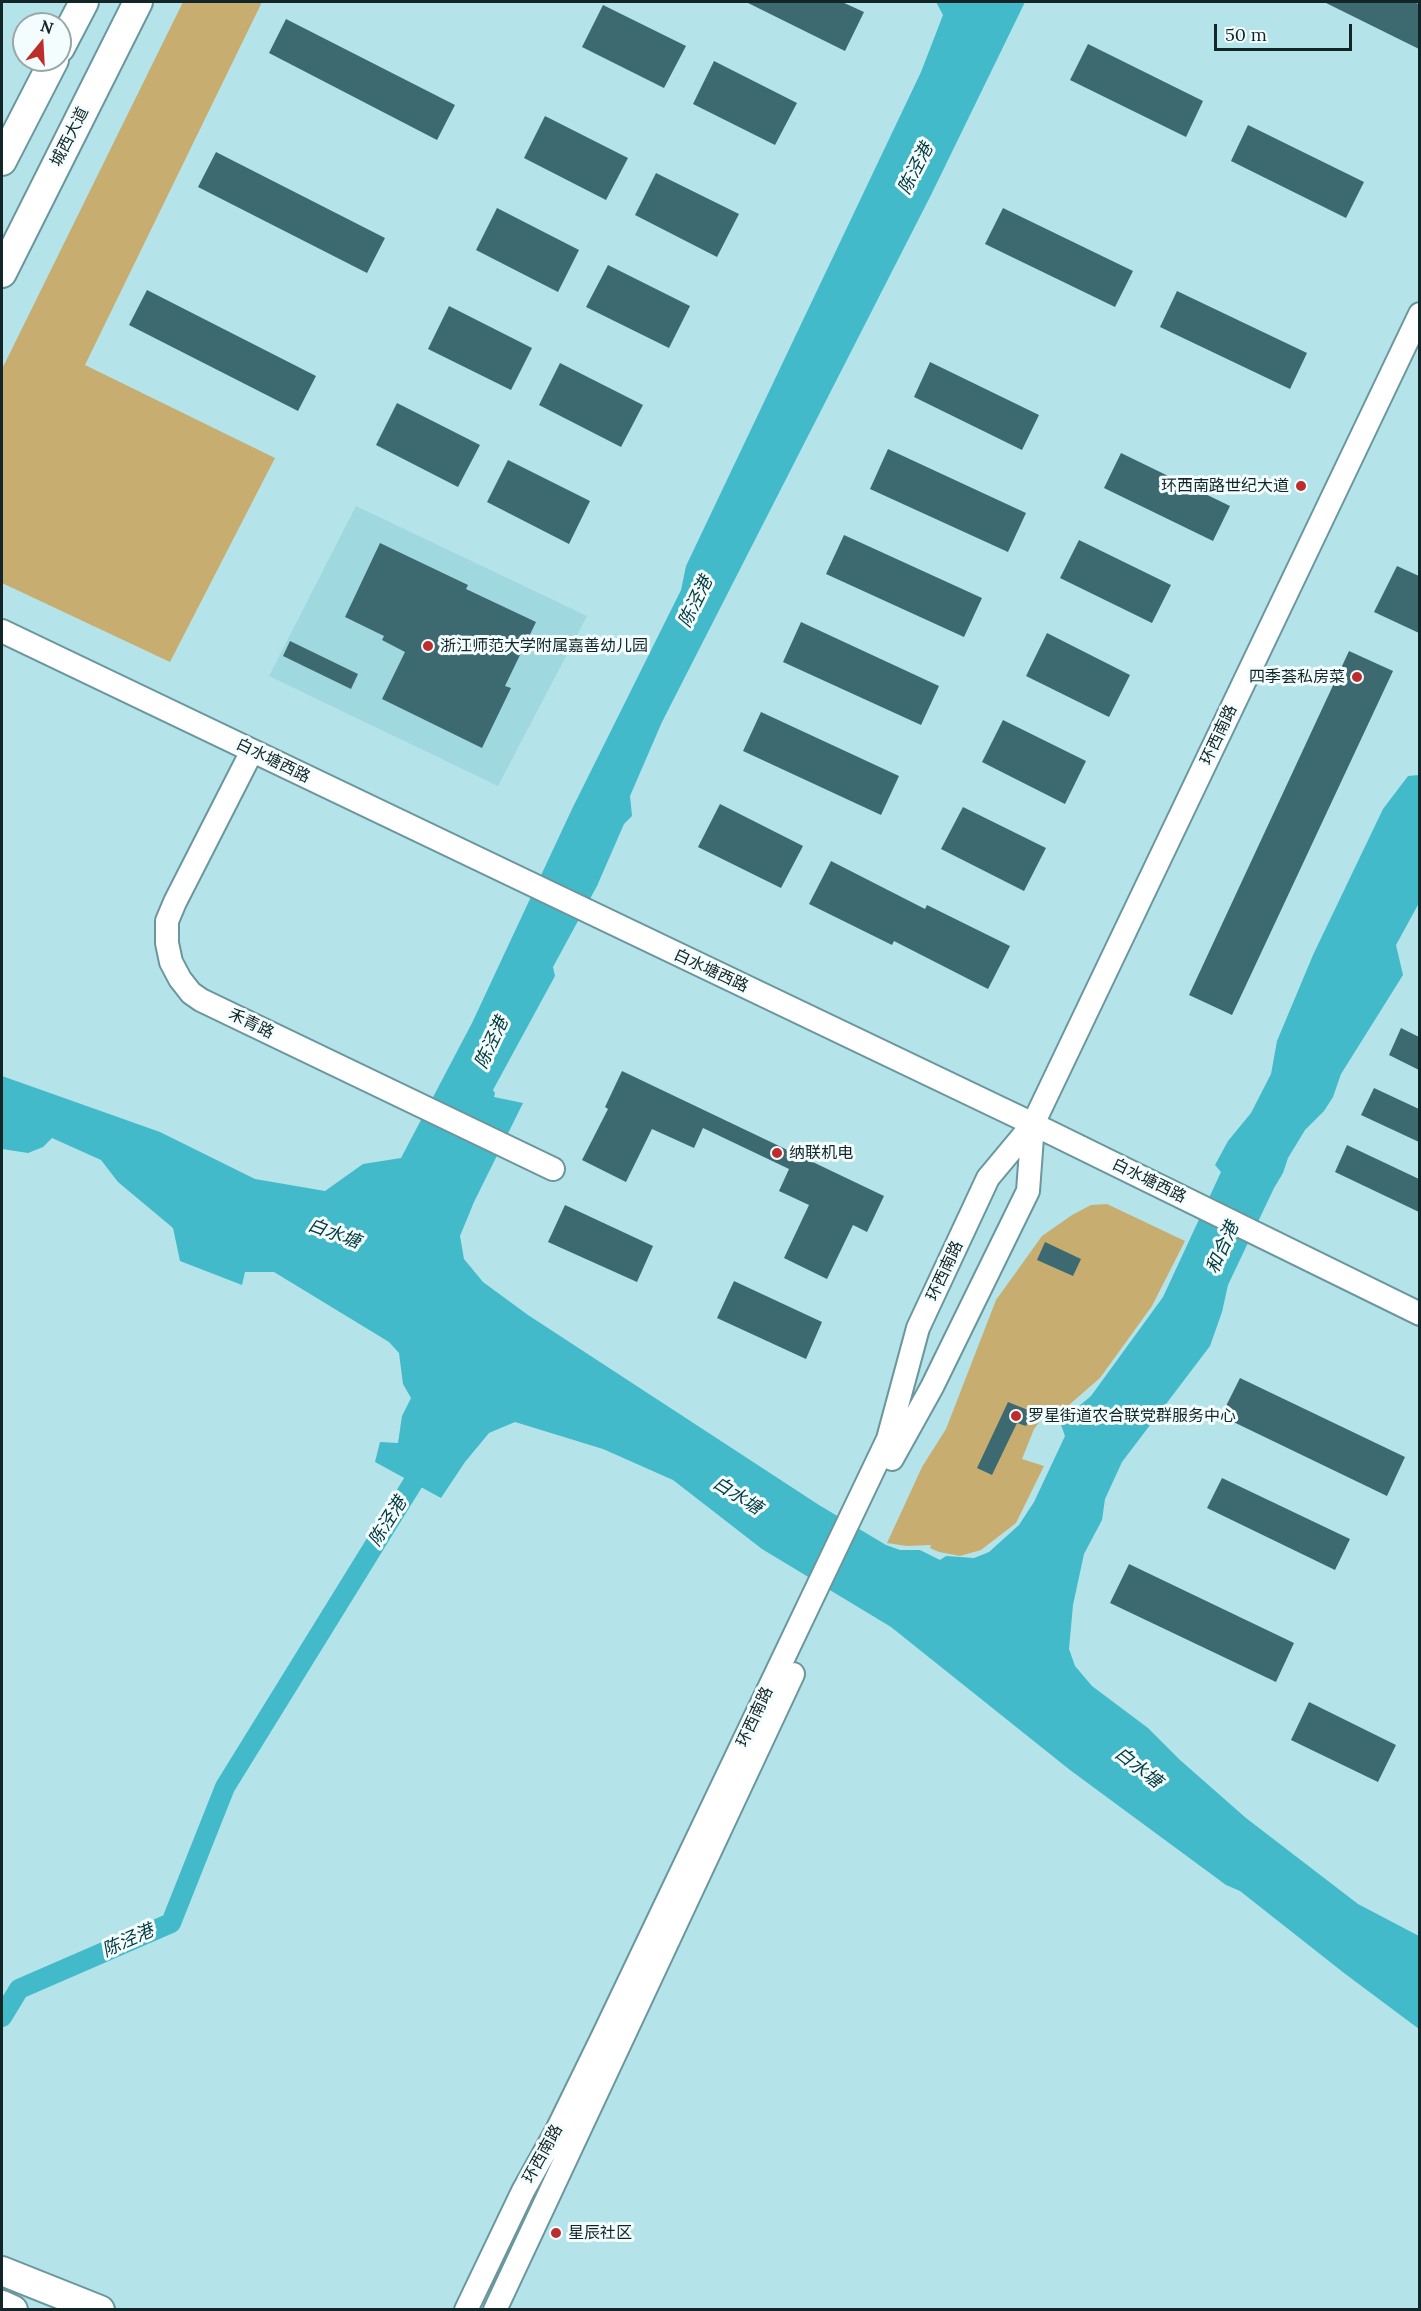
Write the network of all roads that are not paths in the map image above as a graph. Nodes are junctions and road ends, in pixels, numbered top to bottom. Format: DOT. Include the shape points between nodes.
graph roads {
  1 [pos="84,2"];
  2 [pos="138,2"];
  3 [pos="72,25"];
  4 [pos="48,72"];
  5 [pos="2,161"];
  6 [pos="2,273"];
  7 [pos="1419,314"];
  8 [pos="2,631"];
  9 [pos="252,751"];
  10 [pos="1033,1124"];
  11 [pos="553,1169"];
  12 [pos="1419,1314"];
  13 [pos="893,1442"];
  14 [pos="796,1649"];
  15 [pos="2,2271"];
  16 [pos="2,2305"];
  17 [pos="13,2310"];
  18 [pos="100,2310"];
  19 [pos="466,2310"];
  20 [pos="495,2310"];
  1 -- 3 [label="main road"];
  2 -- 6 [label="main road, 城西大道"];
  4 -- 5 [label="main road"];
  7 -- 10 [label="street, 环西南路"];
  8 -- 9 [label="street, 白水塘西路"];
  9 -- 10 [label="street, 白水塘西路"];
  9 -- 11 [label="street, 禾青路" via="167,921 171,962 191,993"];
  10 -- 12 [label="street, 白水塘西路"];
  10 -- 13 [label="street, 环西南路" via="988,1178 918,1328"];
  10 -- 13 [label="street, 环西南路" via="1028,1191 932,1387"];
  13 -- 14 [label="street, 环西南路"];
  14 -- 19 [label="street, 环西南路"];
  14 -- 20 [label="street, 环西南路"];
  15 -- 18 [label="main road"];
  16 -- 17 [label="main road"];
}
